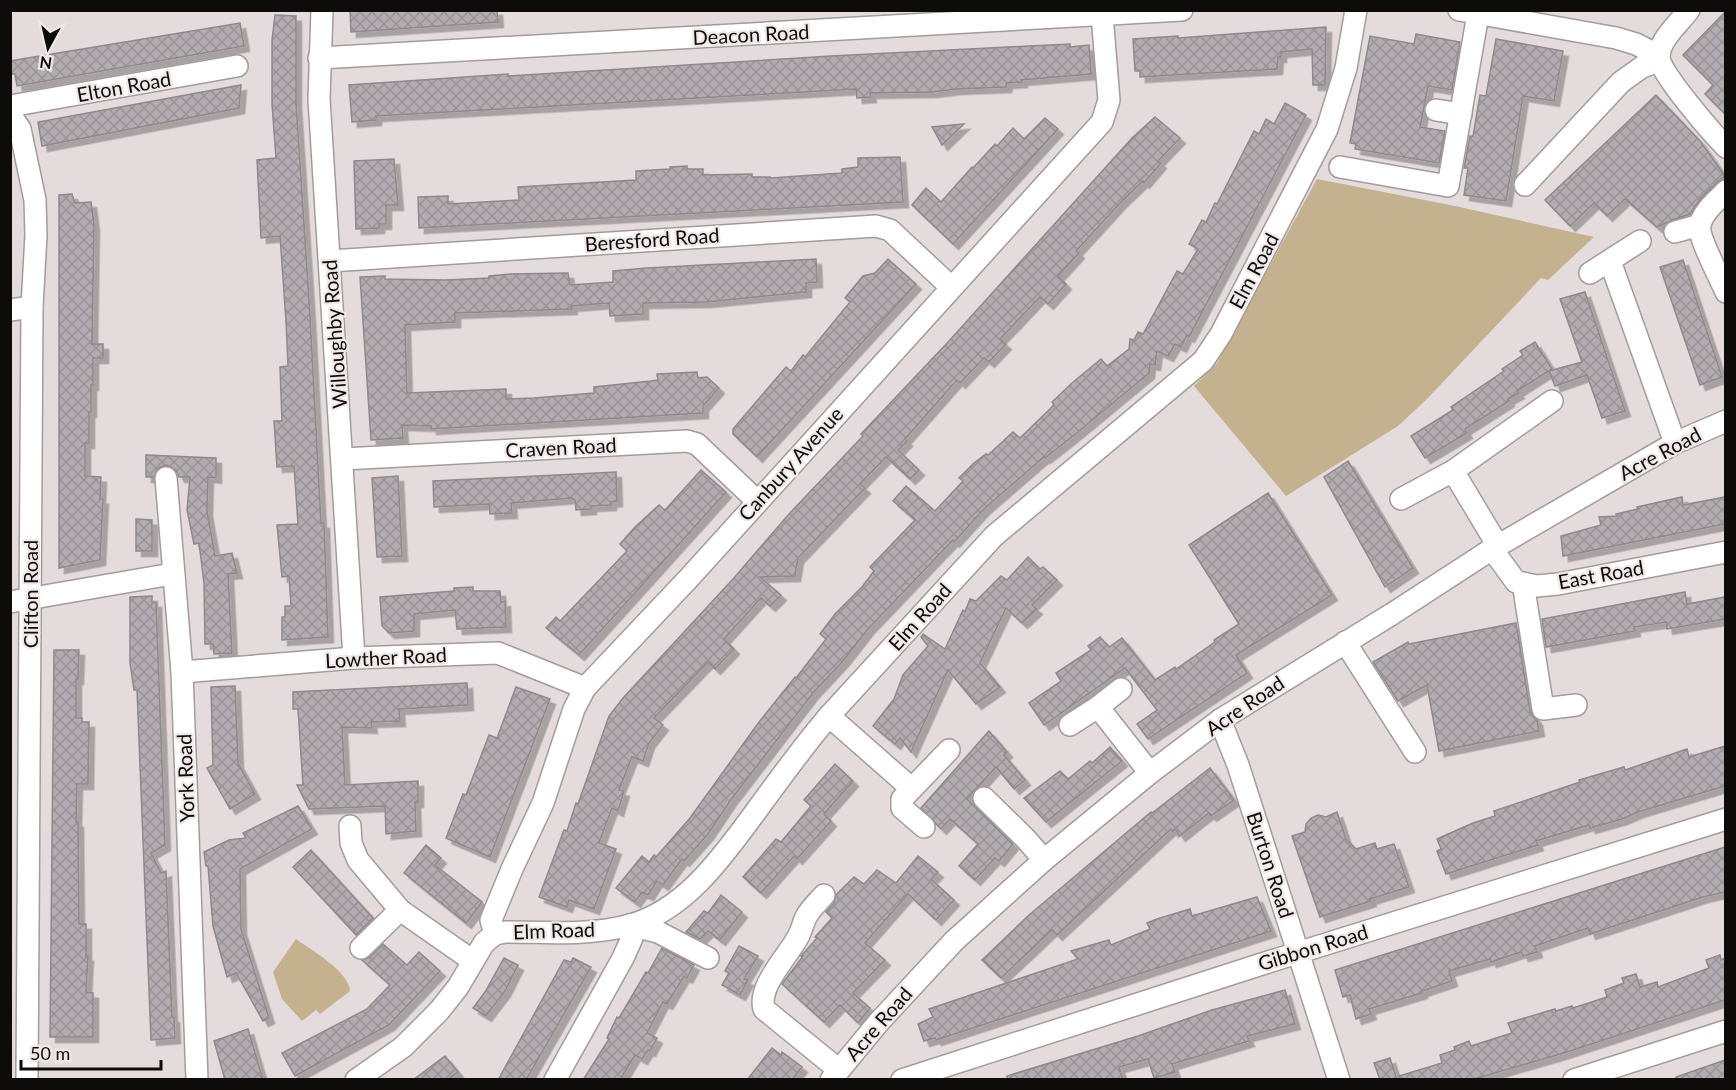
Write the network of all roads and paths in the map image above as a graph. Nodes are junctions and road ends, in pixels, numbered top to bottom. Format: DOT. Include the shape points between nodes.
graph roads {
  1 [pos="322,10"];
  2 [pos="1182,10"];
  3 [pos="1356,10"];
  4 [pos="1689,10"];
  5 [pos="1468,12"];
  6 [pos="1102,15"];
  7 [pos="319,58"];
  8 [pos="1659,59"];
  9 [pos="237,66"];
  10 [pos="10,106"];
  11 [pos="1436,110"];
  12 [pos="10,114"];
  13 [pos="1461,114"];
  14 [pos="1725,147"];
  15 [pos="1340,167"];
  16 [pos="1525,185"];
  17 [pos="1725,191"];
  18 [pos="1700,225"];
  19 [pos="1675,232"];
  20 [pos="1640,241"];
  21 [pos="330,261"];
  22 [pos="1610,261"];
  23 [pos="1590,273"];
  24 [pos="951,286"];
  25 [pos="1725,292"];
  26 [pos="32,307"];
  27 [pos="10,310"];
  28 [pos="1552,401"];
  29 [pos="1725,422"];
  30 [pos="1676,443"];
  31 [pos="343,459"];
  32 [pos="1453,471"];
  33 [pos="166,478"];
  34 [pos="1401,499"];
  35 [pos="757,501"];
  36 [pos="1495,547"];
  37 [pos="1725,552"];
  38 [pos="172,574"];
  39 [pos="1523,583"];
  40 [pos="31,598"];
  41 [pos="10,602"];
  42 [pos="1345,642"];
  43 [pos="354,658"];
  44 [pos="182,672"];
  45 [pos="585,688"];
  46 [pos="1121,688"];
  47 [pos="1576,705"];
  48 [pos="1098,707"];
  49 [pos="829,716"];
  50 [pos="1220,720"];
  51 [pos="1070,725"];
  52 [pos="948,750"];
  53 [pos="1415,752"];
  54 [pos="1150,773"];
  55 [pos="911,788"];
  56 [pos="984,798"];
  57 [pos="1725,819"];
  58 [pos="350,826"];
  59 [pos="924,827"];
  60 [pos="1044,860"];
  61 [pos="824,895"];
  62 [pos="400,910"];
  63 [pos="630,925"];
  64 [pos="495,934"];
  65 [pos="361,948"];
  66 [pos="1299,953"];
  67 [pos="708,958"];
  68 [pos="473,961"];
  69 [pos="1725,1031"];
  70 [pos="835,1075"];
  71 [pos="27,1080"];
  72 [pos="197,1080"];
  73 [pos="356,1080"];
  74 [pos="555,1080"];
  75 [pos="902,1080"];
  76 [pos="1339,1080"];
  77 [pos="1574,1080"];
  1 -- 7 [label="street, Willoughby Road"];
  2 -- 6 [label="street, Deacon Road"];
  3 -- 49 [label="street, Elm Road" via="1346,68 1327,129 1221,334 1203,361 994,536"];
  4 -- 8 [label="street" via="1666,40"];
  5 -- 8 [label="street" via="1616,38 1636,44"];
  5 -- 13 [label="street"];
  6 -- 7 [label="street, Deacon Road"];
  6 -- 24 [label="street, Canbury Avenue" via="1109,100 1102,122"];
  7 -- 21 [label="street, Willoughby Road"];
  8 -- 14 [label="street" via="1672,83"];
  8 -- 16 [label="street" via="1622,82"];
  9 -- 10 [label="street, Elton Road"];
  11 -- 13 [label="street"];
  12 -- 26 [label="street, Clifton Road" via="20,129 35,200"];
  13 -- 15 [label="street" via="1448,186"];
  17 -- 18 [label="street"];
  18 -- 19 [label="street"];
  18 -- 25 [label="street" via="1701,238"];
  20 -- 22 [label="street"];
  21 -- 24 [label="street, Beresford Road" via="876,226 890,230"];
  21 -- 31 [label="street, Willoughby Road"];
  22 -- 23 [label="street"];
  22 -- 30 [label="street"];
  24 -- 35 [label="street, Canbury Avenue"];
  26 -- 27 [label="street"];
  26 -- 40 [label="street, Clifton Road"];
  28 -- 32 [label="street"];
  29 -- 30 [label="street, Acre Road"];
  30 -- 36 [label="street, Acre Road"];
  31 -- 35 [label="street, Craven Road" via="687,441 697,444"];
  31 -- 43 [label="street, Willoughby Road"];
  32 -- 34 [label="street"];
  32 -- 36 [label="street"];
  33 -- 38 [label="street, York Road"];
  35 -- 45 [label="street, Canbury Avenue"];
  36 -- 39 [label="street" via="1516,582"];
  36 -- 42 [label="street, Acre Road"];
  37 -- 39 [label="street, East Road" via="1558,584"];
  38 -- 40 [label="street"];
  38 -- 44 [label="street, York Road"];
  39 -- 47 [label="street" via="1543,709"];
  40 -- 41 [label="street"];
  40 -- 71 [label="street, Clifton Road"];
  42 -- 50 [label="street, Acre Road"];
  42 -- 53 [label="street"];
  43 -- 44 [label="street, Lowther Road"];
  43 -- 45 [label="street, Lowther Road" via="498,653"];
  44 -- 72 [label="street, York Road"];
  45 -- 64 [label="street, Canbury Avenue" via="574,709 543,803 491,920"];
  46 -- 48 [label="street"];
  48 -- 51 [label="street"];
  48 -- 54 [label="street"];
  49 -- 55 [label="street"];
  49 -- 63 [label="street, Elm Road" via="718,863 681,897"];
  50 -- 54 [label="street, Acre Road"];
  50 -- 66 [label="street, Burton Road"];
  52 -- 55 [label="street"];
  54 -- 60 [label="street, Acre Road"];
  55 -- 59 [label="street" via="902,799 902,808"];
  56 -- 60 [label="street"];
  57 -- 66 [label="street, Gibbon Road"];
  58 -- 62 [label="street" via="358,860"];
  60 -- 70 [label="street, Acre Road" via="954,941"];
  61 -- 70 [label="street" via="807,915 764,992 762,1003"];
  62 -- 65 [label="street"];
  62 -- 68 [label="street"];
  63 -- 64 [label="street, Elm Road"];
  63 -- 67 [label="street" via="658,932"];
  63 -- 74 [label="street" via="632,938 623,958"];
  64 -- 68 [label="street, Elm Road"];
  66 -- 75 [label="street, Gibbon Road"];
  66 -- 76 [label="street, Burton Road"];
  68 -- 73 [label="street, Elm Road" via="439,1011 403,1047"];
  69 -- 77 [label="street"];
}
